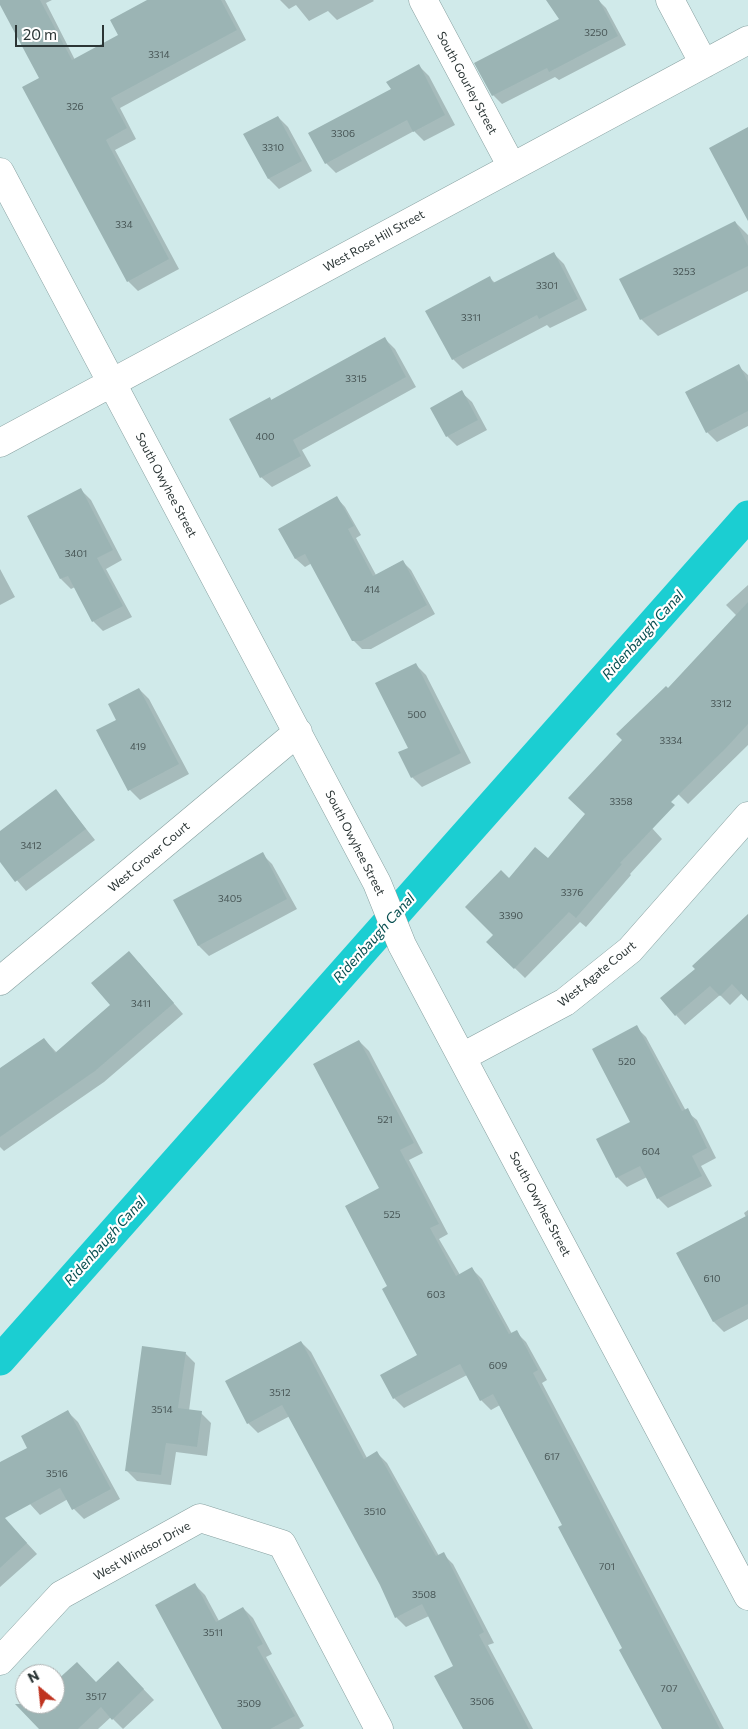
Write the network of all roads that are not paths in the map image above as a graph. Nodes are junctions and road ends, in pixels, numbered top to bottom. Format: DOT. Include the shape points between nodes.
graph roads {
  1 [pos="423,0"];
  2 [pos="670,0"];
  3 [pos="748,40"];
  4 [pos="704,64"];
  5 [pos="512,166"];
  6 [pos="0,172"];
  7 [pos="112,383"];
  8 [pos="0,443"];
  9 [pos="298,732"];
  10 [pos="748,816"];
  11 [pos="0,982"];
  12 [pos="462,1057"];
  13 [pos="748,1596"];
  14 [pos="0,1662"];
  15 [pos="379,1729"];
  1 -- 5 [label="street, South Gourley Street"];
  2 -- 4 [label="street"];
  3 -- 4 [label="street, West Rose Hill Street"];
  4 -- 5 [label="street, West Rose Hill Street"];
  5 -- 7 [label="street, West Rose Hill Street"];
  6 -- 7 [label="street, South Owyhee Street"];
  7 -- 8 [label="street, West Rose Hill Street"];
  7 -- 9 [label="street, South Owyhee Street"];
  9 -- 11 [label="street, West Grover Court"];
  9 -- 12 [label="street, South Owyhee Street" via="376,883 402,945"];
  10 -- 12 [label="street, West Agate Court" via="630,950 564,1002"];
  12 -- 13 [label="street, South Owyhee Street"];
  14 -- 15 [label="street, West Windsor Drive" via="61,1595 200,1518 282,1544"];
}
